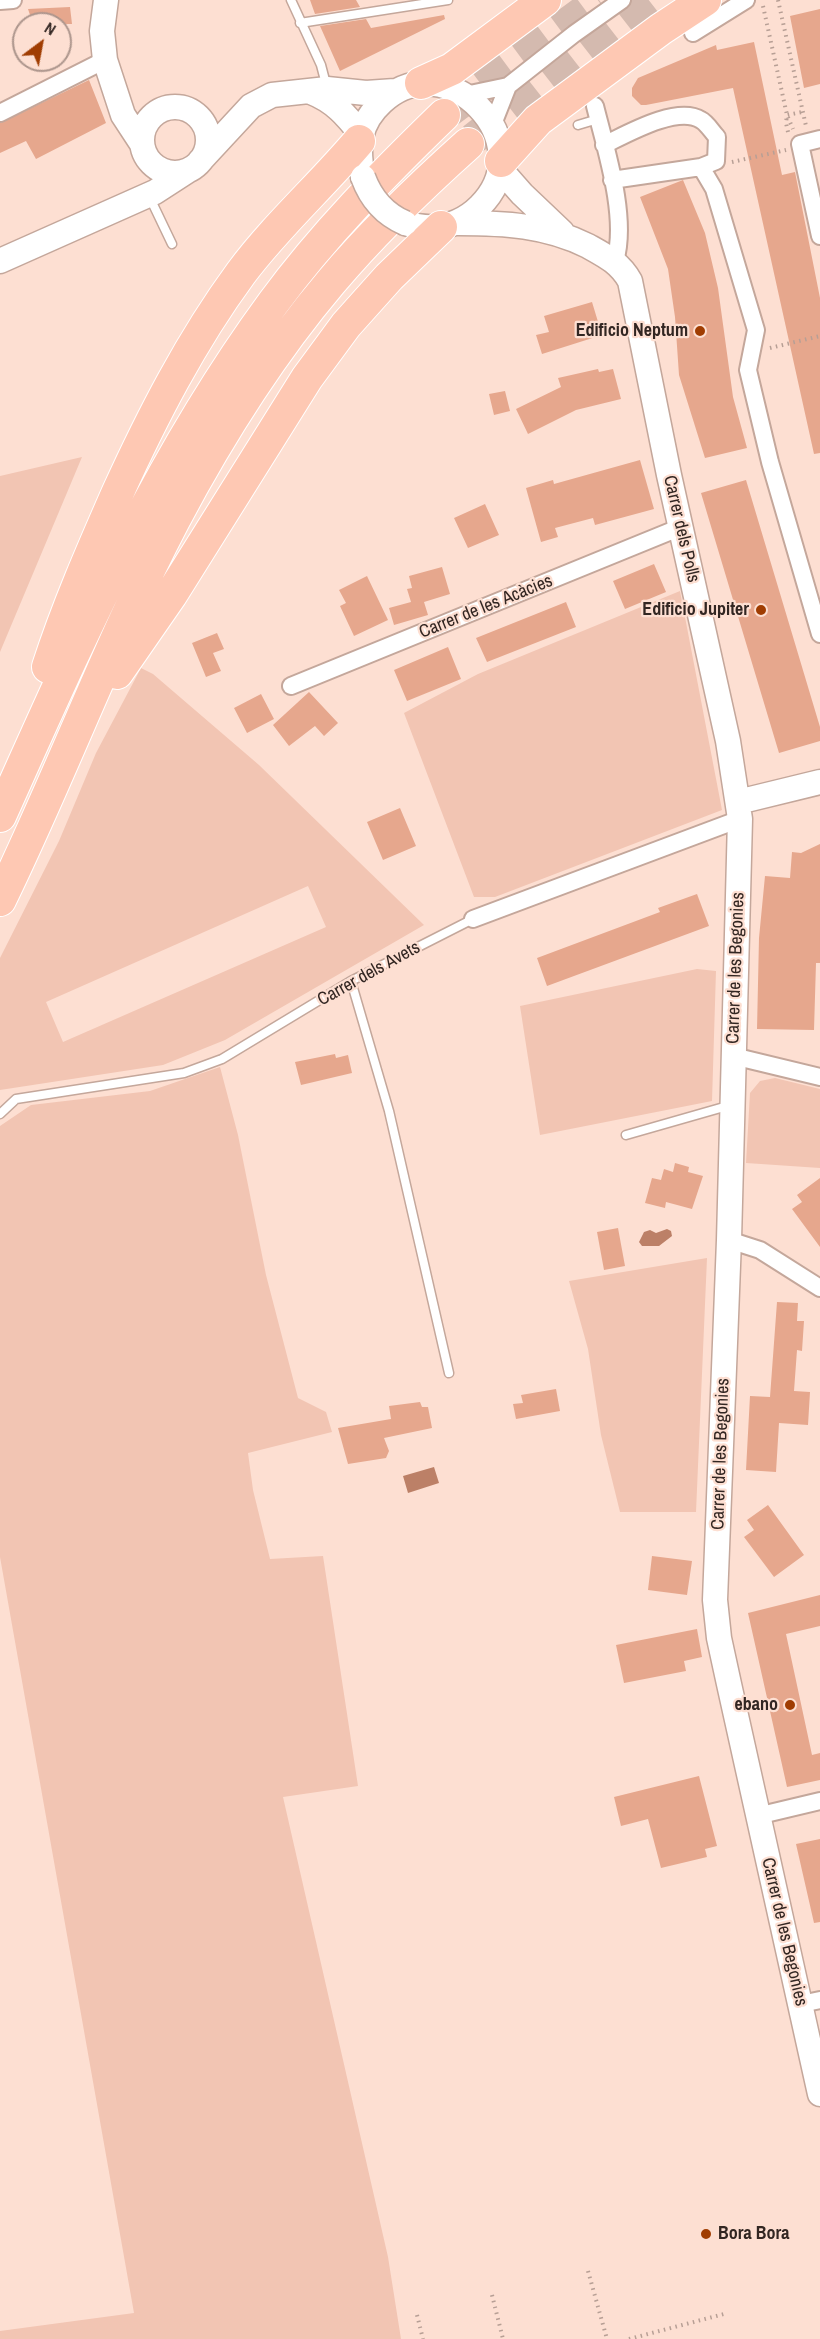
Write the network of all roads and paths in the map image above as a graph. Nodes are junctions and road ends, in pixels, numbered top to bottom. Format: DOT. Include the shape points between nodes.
graph roads {
  1 [pos="13,0"];
  2 [pos="106,0"];
  3 [pos="291,0"];
  4 [pos="448,0"];
  5 [pos="546,0"];
  6 [pos="622,0"];
  7 [pos="705,0"];
  8 [pos="746,0"];
  9 [pos="761,0"];
  10 [pos="778,0"];
  11 [pos="0,1"];
  12 [pos="300,23"];
  13 [pos="693,33"];
  14 [pos="109,71"];
  15 [pos="508,86"];
  16 [pos="408,87"];
  17 [pos="316,89"];
  18 [pos="454,105"];
  19 [pos="251,106"];
  20 [pos="164,109"];
  21 [pos="802,112"];
  22 [pos="0,113"];
  23 [pos="597,113"];
  24 [pos="196,115"];
  25 [pos="787,115"];
  26 [pos="493,124"];
  27 [pos="578,125"];
  28 [pos="806,125"];
  29 [pos="793,128"];
  30 [pos="360,138"];
  31 [pos="820,139"];
  32 [pos="468,144"];
  33 [pos="800,144"];
  34 [pos="604,146"];
  35 [pos="145,151"];
  36 [pos="709,164"];
  37 [pos="194,165"];
  38 [pos="501,165"];
  39 [pos="612,180"];
  40 [pos="138,199"];
  41 [pos="449,225"];
  42 [pos="566,236"];
  43 [pos="820,236"];
  44 [pos="172,244"];
  45 [pos="0,261"];
  46 [pos="615,261"];
  47 [pos="820,336"];
  48 [pos="752,352"];
  49 [pos="681,527"];
  50 [pos="820,634"];
  51 [pos="291,686"];
  52 [pos="74,735"];
  53 [pos="20,772"];
  54 [pos="820,782"];
  55 [pos="739,811"];
  56 [pos="0,816"];
  57 [pos="0,900"];
  58 [pos="473,919"];
  59 [pos="351,981"];
  60 [pos="733,1056"];
  61 [pos="820,1077"];
  62 [pos="732,1105"];
  63 [pos="0,1114"];
  64 [pos="626,1134"];
  65 [pos="729,1240"];
  66 [pos="820,1288"];
  67 [pos="449,1372"];
  68 [pos="820,1801"];
  69 [pos="757,1816"];
  70 [pos="811,2002"];
  71 [pos="820,2094"];
  72 [pos="588,2271"];
  73 [pos="492,2295"];
  74 [pos="724,2314"];
  75 [pos="417,2315"];
  76 [pos="423,2339"];
  77 [pos="503,2339"];
  78 [pos="607,2339"];
  79 [pos="629,2339"];
  1 -- 11 [label="street"];
  2 -- 14 [label="street" via="102,31"];
  3 -- 12 [label="lane"];
  4 -- 12 [label="lane"];
  5 -- 16 [label="highway" via="452,69"];
  6 -- 15 [label="street"];
  7 -- 38 [label="highway" via="538,120"];
  8 -- 13 [label="street"];
  9 -- 25 [label="path"];
  10 -- 21 [label="path"];
  12 -- 17 [label="lane" via="321,65"];
  14 -- 20 [label="street" via="136,103"];
  14 -- 22 [label="street"];
  14 -- 35 [label="street" via="123,115"];
  15 -- 18 [label="street"];
  15 -- 26 [label="street"];
  16 -- 17 [label="street" via="366,93"];
  16 -- 18 [label="street" via="452,88"];
  16 -- 30 [label="street" via="377,107"];
  17 -- 19 [label="street" via="272,95"];
  17 -- 30 [label="street" via="344,112"];
  18 -- 26 [label="street" via="482,108"];
  18 -- 53 [label="highway" via="347,212 231,362 165,471 116,563"];
  19 -- 24 [label="street"];
  19 -- 37 [label="street"];
  20 -- 24 [label="street" via="184,108"];
  20 -- 35 [label="street" via="147,123"];
  21 -- 25 [label="path"];
  21 -- 28 [label="path"];
  23 -- 27 [label="lane"];
  23 -- 34 [label="street"];
  24 -- 37 [label="street" via="207,132 206,151"];
  25 -- 29 [label="path"];
  26 -- 38 [label="street" via="499,139"];
  30 -- 41 [label="street, Carrer dels Polls, bridge" via="363,177 378,205 405,223 429,228"];
  30 -- 53 [label="highway" via="242,272 196,339 160,404 76,589 35,708"];
  31 -- 33 [label="street"];
  32 -- 52 [label="highway" via="417,190 331,281 258,380 175,519 138,591"];
  33 -- 36 [label="path" via="735,162"];
  33 -- 43 [label="street"];
  34 -- 36 [label="street" via="652,122 676,115 700,119 717,137"];
  34 -- 39 [label="street"];
  35 -- 37 [label="street" via="158,168 166,171 180,172"];
  35 -- 40 [label="street" via="145,177"];
  36 -- 39 [label="street"];
  36 -- 48 [label="street" via="756,330"];
  37 -- 40 [label="street"];
  38 -- 41 [label="street" via="490,195 472,213"];
  38 -- 42 [label="street, Carrer dels Polls" via="522,195"];
  39 -- 46 [label="street" via="620,229"];
  40 -- 44 [label="lane"];
  40 -- 45 [label="street"];
  41 -- 42 [label="street, Carrer dels Polls" via="525,225"];
  41 -- 52 [label="highway" via="382,285 307,378 171,595"];
  42 -- 46 [label="street, Carrer dels Polls"];
  46 -- 49 [label="street, Carrer dels Polls" via="630,281"];
  47 -- 48 [label="path"];
  48 -- 50 [label="street" via="748,370 770,462"];
  49 -- 51 [label="street, Carrer de les Acàcies"];
  49 -- 55 [label="street, Carrer dels Polls" via="728,741"];
  52 -- 57 [label="highway"];
  53 -- 56 [label="highway"];
  54 -- 55 [label="street"];
  55 -- 58 [label="street, Carrer dels Avets"];
  55 -- 60 [label="street, Carrer de les Begonies"];
  58 -- 59 [label="lane, Carrer dels Avets"];
  59 -- 63 [label="lane, Carrer dels Avets" via="222,1059 184,1073 16,1099"];
  59 -- 67 [label="lane" via="389,1111"];
  60 -- 61 [label="street"];
  60 -- 62 [label="street, Carrer de les Begonies"];
  62 -- 64 [label="lane"];
  62 -- 65 [label="street, Carrer de les Begonies"];
  65 -- 66 [label="street" via="760,1250"];
  65 -- 69 [label="street, Carrer de les Begonies" via="715,1600 719,1638"];
  68 -- 69 [label="street"];
  69 -- 70 [label="street, Carrer de les Begonies"];
  70 -- 71 [label="street, Carrer de les Begonies"];
  72 -- 78 [label="path"];
  73 -- 77 [label="path"];
  74 -- 79 [label="path"];
  75 -- 76 [label="path"];
}
